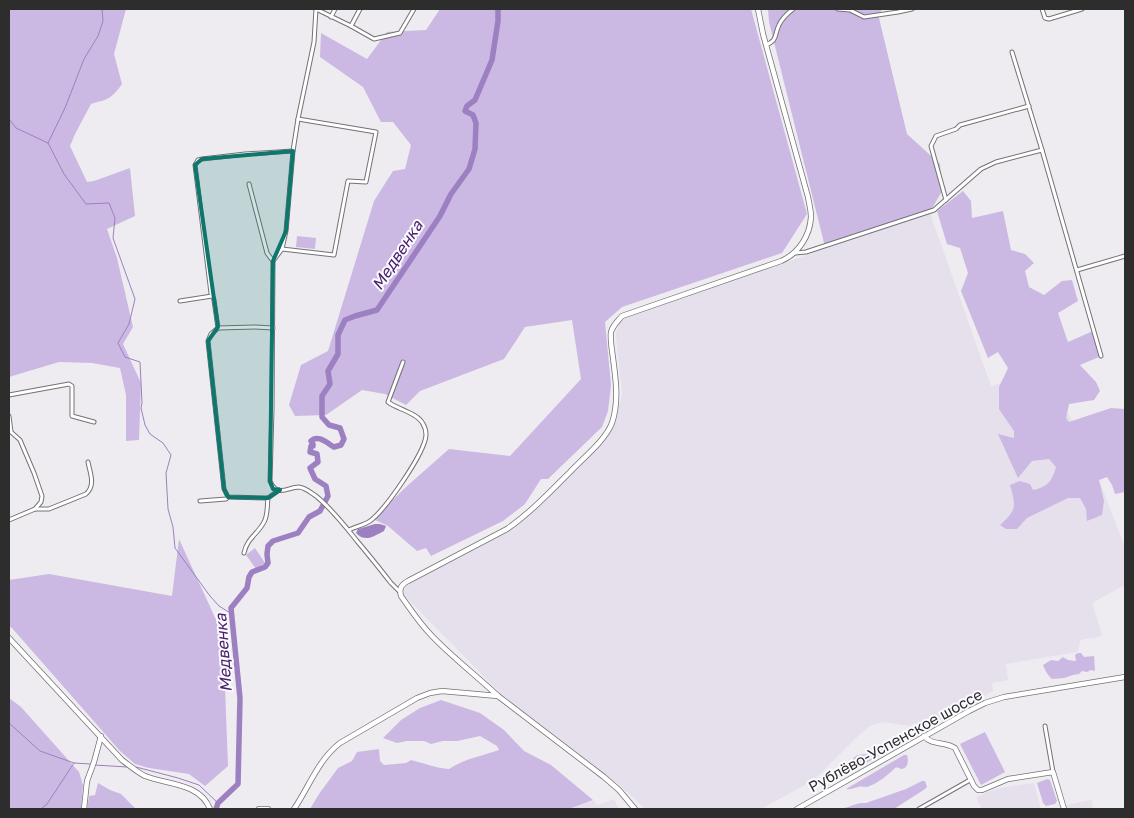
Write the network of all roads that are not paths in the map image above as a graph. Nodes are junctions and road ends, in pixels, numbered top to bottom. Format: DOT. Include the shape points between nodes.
graph roads {
  1 [pos="316,9"];
  2 [pos="335,9"];
  3 [pos="360,9"];
  4 [pos="414,9"];
  5 [pos="758,9"];
  6 [pos="793,9"];
  7 [pos="838,9"];
  8 [pos="850,9"];
  9 [pos="912,9"];
  10 [pos="1042,9"];
  11 [pos="1082,9"];
  12 [pos="331,16"];
  13 [pos="350,26"];
  14 [pos="766,45"];
  15 [pos="1012,52"];
  16 [pos="1028,106"];
  17 [pos="298,119"];
  18 [pos="1042,150"];
  19 [pos="293,151"];
  20 [pos="249,184"];
  21 [pos="946,200"];
  22 [pos="282,249"];
  23 [pos="795,253"];
  24 [pos="1125,256"];
  25 [pos="273,261"];
  26 [pos="1077,270"];
  27 [pos="212,296"];
  28 [pos="180,301"];
  29 [pos="218,328"];
  30 [pos="273,328"];
  31 [pos="1101,356"];
  32 [pos="404,362"];
  33 [pos="9,395"];
  34 [pos="9,416"];
  35 [pos="94,422"];
  36 [pos="88,462"];
  37 [pos="280,490"];
  38 [pos="228,498"];
  39 [pos="268,498"];
  40 [pos="200,501"];
  41 [pos="35,509"];
  42 [pos="9,520"];
  43 [pos="348,530"];
  44 [pos="244,553"];
  45 [pos="399,591"];
  46 [pos="9,638"];
  47 [pos="1125,677"];
  48 [pos="498,696"];
  49 [pos="1045,726"];
  50 [pos="101,736"];
  51 [pos="924,736"];
  52 [pos="1053,772"];
  53 [pos="970,780"];
  54 [pos="84,809"];
  55 [pos="210,809"];
  56 [pos="259,809"];
  57 [pos="268,809"];
  58 [pos="294,809"];
  59 [pos="635,809"];
  60 [pos="797,809"];
  61 [pos="919,809"];
  62 [pos="1064,809"];
  1 -- 12 [label="street"];
  1 -- 17 [label="street" via="314,42"];
  2 -- 12 [label="street"];
  3 -- 13 [label="street"];
  4 -- 13 [label="street" via="400,32 374,39"];
  5 -- 14 [label="street"];
  6 -- 14 [label="street" via="778,25 772,42"];
  7 -- 8 [label="street"];
  8 -- 9 [label="street" via="864,17"];
  10 -- 11 [label="street" via="1045,18 1049,19"];
  12 -- 13 [label="street"];
  14 -- 23 [label="street" via="807,190 811,215 810,227"];
  15 -- 16 [label="street"];
  16 -- 18 [label="street"];
  16 -- 21 [label="street" via="960,125 936,136 931,146"];
  17 -- 19 [label="street"];
  17 -- 22 [label="street" via="376,132 366,182 348,181 334,255"];
  18 -- 21 [label="street" via="981,169"];
  18 -- 26 [label="street"];
  19 -- 22 [label="street"];
  19 -- 27 [label="street" via="198,160 195,165"];
  20 -- 25 [label="street" via="267,253"];
  21 -- 23 [label="street" via="934,210"];
  22 -- 25 [label="street"];
  23 -- 45 [label="street" via="781,261 622,316 611,331 616,400 608,431 514,524 403,583"];
  24 -- 26 [label="street"];
  25 -- 30 [label="street"];
  26 -- 31 [label="street"];
  27 -- 28 [label="street"];
  27 -- 29 [label="street"];
  29 -- 30 [label="street"];
  29 -- 38 [label="street" via="208,341 224,490"];
  30 -- 37 [label="street" via="270,481 272,487"];
  32 -- 43 [label="street" via="388,402 420,419 425,428 424,442 397,491 369,522"];
  33 -- 35 [label="street" via="69,384 72,386 72,416"];
  34 -- 41 [label="street" via="11,432 20,440 42,496"];
  36 -- 41 [label="street" via="92,482 86,494 49,509"];
  37 -- 39 [label="street"];
  37 -- 43 [label="street" via="306,489 321,500"];
  38 -- 39 [label="street"];
  38 -- 40 [label="street"];
  39 -- 44 [label="street" via="266,519"];
  41 -- 42 [label="street"];
  43 -- 45 [label="street"];
  45 -- 48 [label="street" via="433,637"];
  46 -- 50 [label="street"];
  47 -- 51 [label="street, Рублёво-Успенское шоссе" via="995,700 977,706"];
  48 -- 58 [label="street" via="442,691 417,698 334,747 321,762"];
  48 -- 59 [label="street" via="604,777"];
  49 -- 52 [label="street"];
  50 -- 54 [label="street" via="87,781"];
  50 -- 55 [label="street" via="144,776 199,793"];
  51 -- 53 [label="street" via="930,742 955,748"];
  51 -- 60 [label="street, Рублёво-Успенское шоссе"];
  52 -- 53 [label="street" via="1008,779 982,790 976,789"];
  52 -- 62 [label="street"];
  53 -- 61 [label="street"];
  56 -- 57 [label="street"];
}
